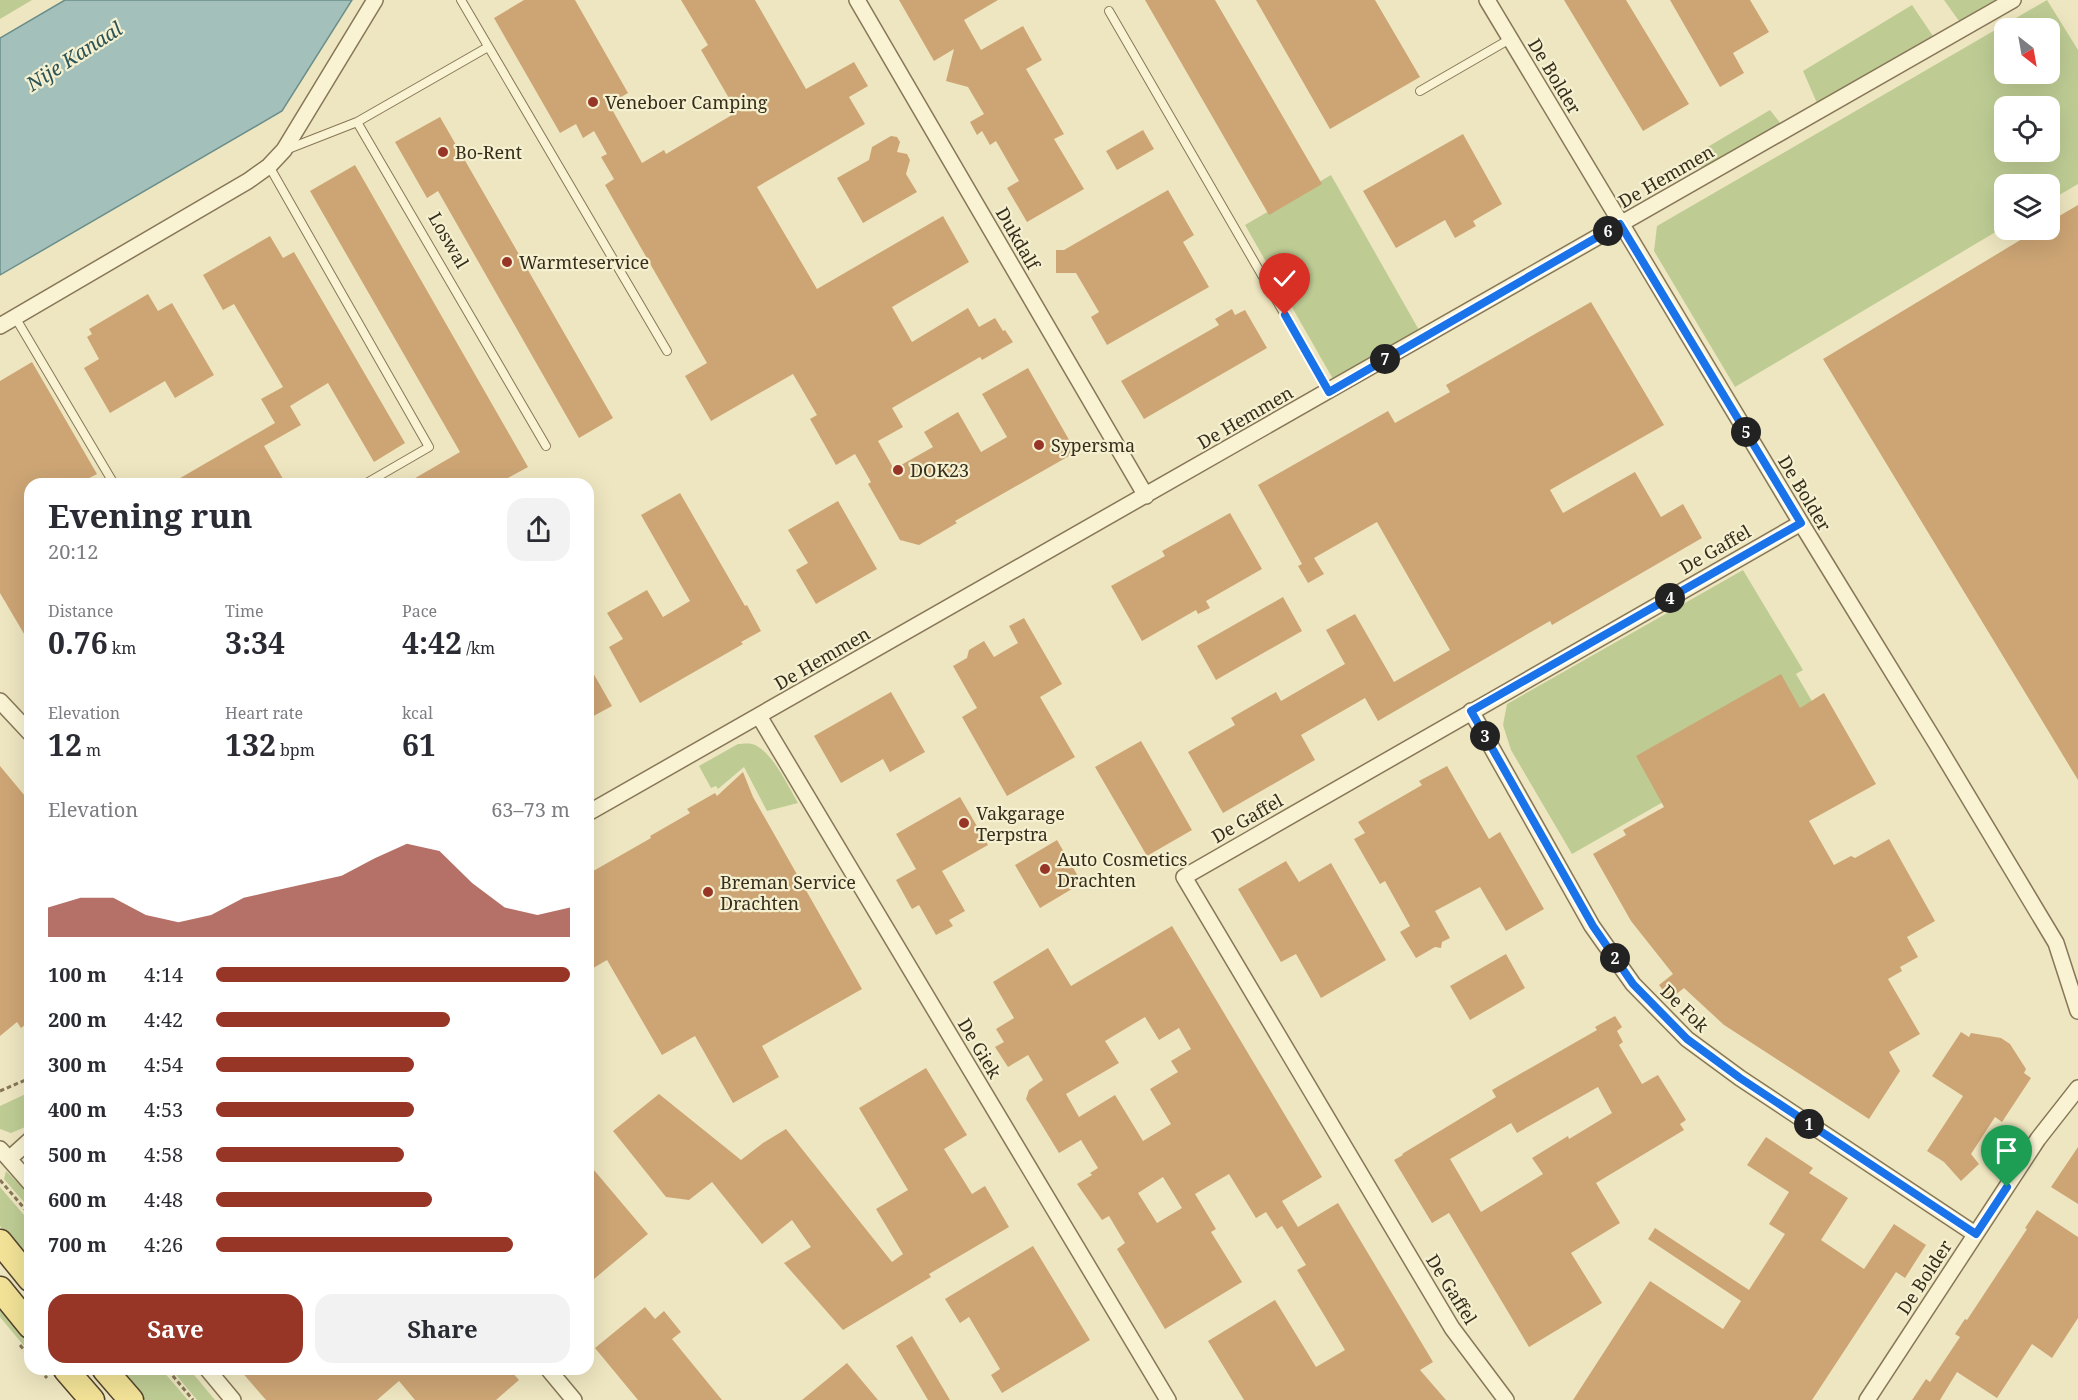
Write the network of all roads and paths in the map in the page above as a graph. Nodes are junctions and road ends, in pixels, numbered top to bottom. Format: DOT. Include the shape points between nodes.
graph roads {
  1 [pos="375,0"];
  2 [pos="461,0"];
  3 [pos="857,0"];
  4 [pos="1487,0"];
  5 [pos="2013,0"];
  6 [pos="1109,10"];
  7 [pos="1510,39"];
  8 [pos="488,47"];
  9 [pos="1420,91"];
  10 [pos="357,122"];
  11 [pos="284,150"];
  12 [pos="269,166"];
  13 [pos="1620,224"];
  14 [pos="15,317"];
  15 [pos="0,326"];
  16 [pos="667,351"];
  17 [pos="1329,392"];
  18 [pos="546,446"];
  19 [pos="110,478"];
  20 [pos="375,478"];
  21 [pos="1146,496"];
  22 [pos="1801,523"];
  23 [pos="0,701"];
  24 [pos="1471,711"];
  25 [pos="759,716"];
  26 [pos="24,727"];
  27 [pos="594,810"];
  28 [pos="2078,1011"];
  29 [pos="24,1081"];
  30 [pos="2078,1088"];
  31 [pos="0,1091"];
  32 [pos="24,1143"];
  33 [pos="4,1154"];
  34 [pos="24,1176"];
  35 [pos="0,1180"];
  36 [pos="24,1208"];
  37 [pos="1976,1234"];
  38 [pos="0,1242"];
  39 [pos="24,1272"];
  40 [pos="0,1289"];
  41 [pos="24,1319"];
  42 [pos="70,1375"];
  43 [pos="109,1375"];
  44 [pos="172,1375"];
  45 [pos="212,1375"];
  46 [pos="553,1375"];
  47 [pos="92,1400"];
  48 [pos="131,1400"];
  49 [pos="193,1400"];
  50 [pos="233,1400"];
  51 [pos="574,1400"];
  52 [pos="1168,1400"];
  53 [pos="1506,1400"];
  54 [pos="1867,1400"];
  1 -- 11 [label="street"];
  2 -- 8 [label="lane"];
  3 -- 21 [label="street, Dukdalf"];
  4 -- 7 [label="street, De Bolder"];
  5 -- 13 [label="street, De Hemmen"];
  6 -- 17 [label="lane"];
  7 -- 9 [label="lane"];
  7 -- 13 [label="street, De Bolder"];
  8 -- 10 [label="lane"];
  8 -- 16 [label="lane"];
  10 -- 11 [label="lane"];
  10 -- 18 [label="lane, Loswal"];
  11 -- 12 [label="street"];
  12 -- 14 [label="street" via="248,182"];
  12 -- 20 [label="lane" via="429,447"];
  13 -- 17 [label="street, De Hemmen"];
  13 -- 22 [label="street, De Bolder"];
  14 -- 15 [label="street"];
  14 -- 19 [label="lane"];
  17 -- 21 [label="street, De Hemmen"];
  21 -- 25 [label="street, De Hemmen"];
  22 -- 24 [label="street, De Gaffel"];
  22 -- 28 [label="street, De Bolder" via="2056,943"];
  23 -- 26 [label="street"];
  24 -- 37 [label="street, De Fok" via="1593,926 1640,992 1687,1039 1740,1078"];
  24 -- 53 [label="street, De Gaffel" via="1184,877 1446,1318"];
  25 -- 27 [label="street, De Hemmen"];
  25 -- 52 [label="street, De Giek"];
  29 -- 31 [label="path"];
  30 -- 37 [label="street, De Bolder" via="2038,1139"];
  32 -- 33 [label="street"];
  33 -- 34 [label="street"];
  35 -- 36 [label="path"];
  37 -- 54 [label="street, De Bolder"];
  38 -- 39 [label="main road"];
  40 -- 41 [label="main road"];
  42 -- 47 [label="main road"];
  43 -- 48 [label="main road"];
  44 -- 49 [label="path"];
  45 -- 50 [label="street"];
  46 -- 51 [label="street"];
}
